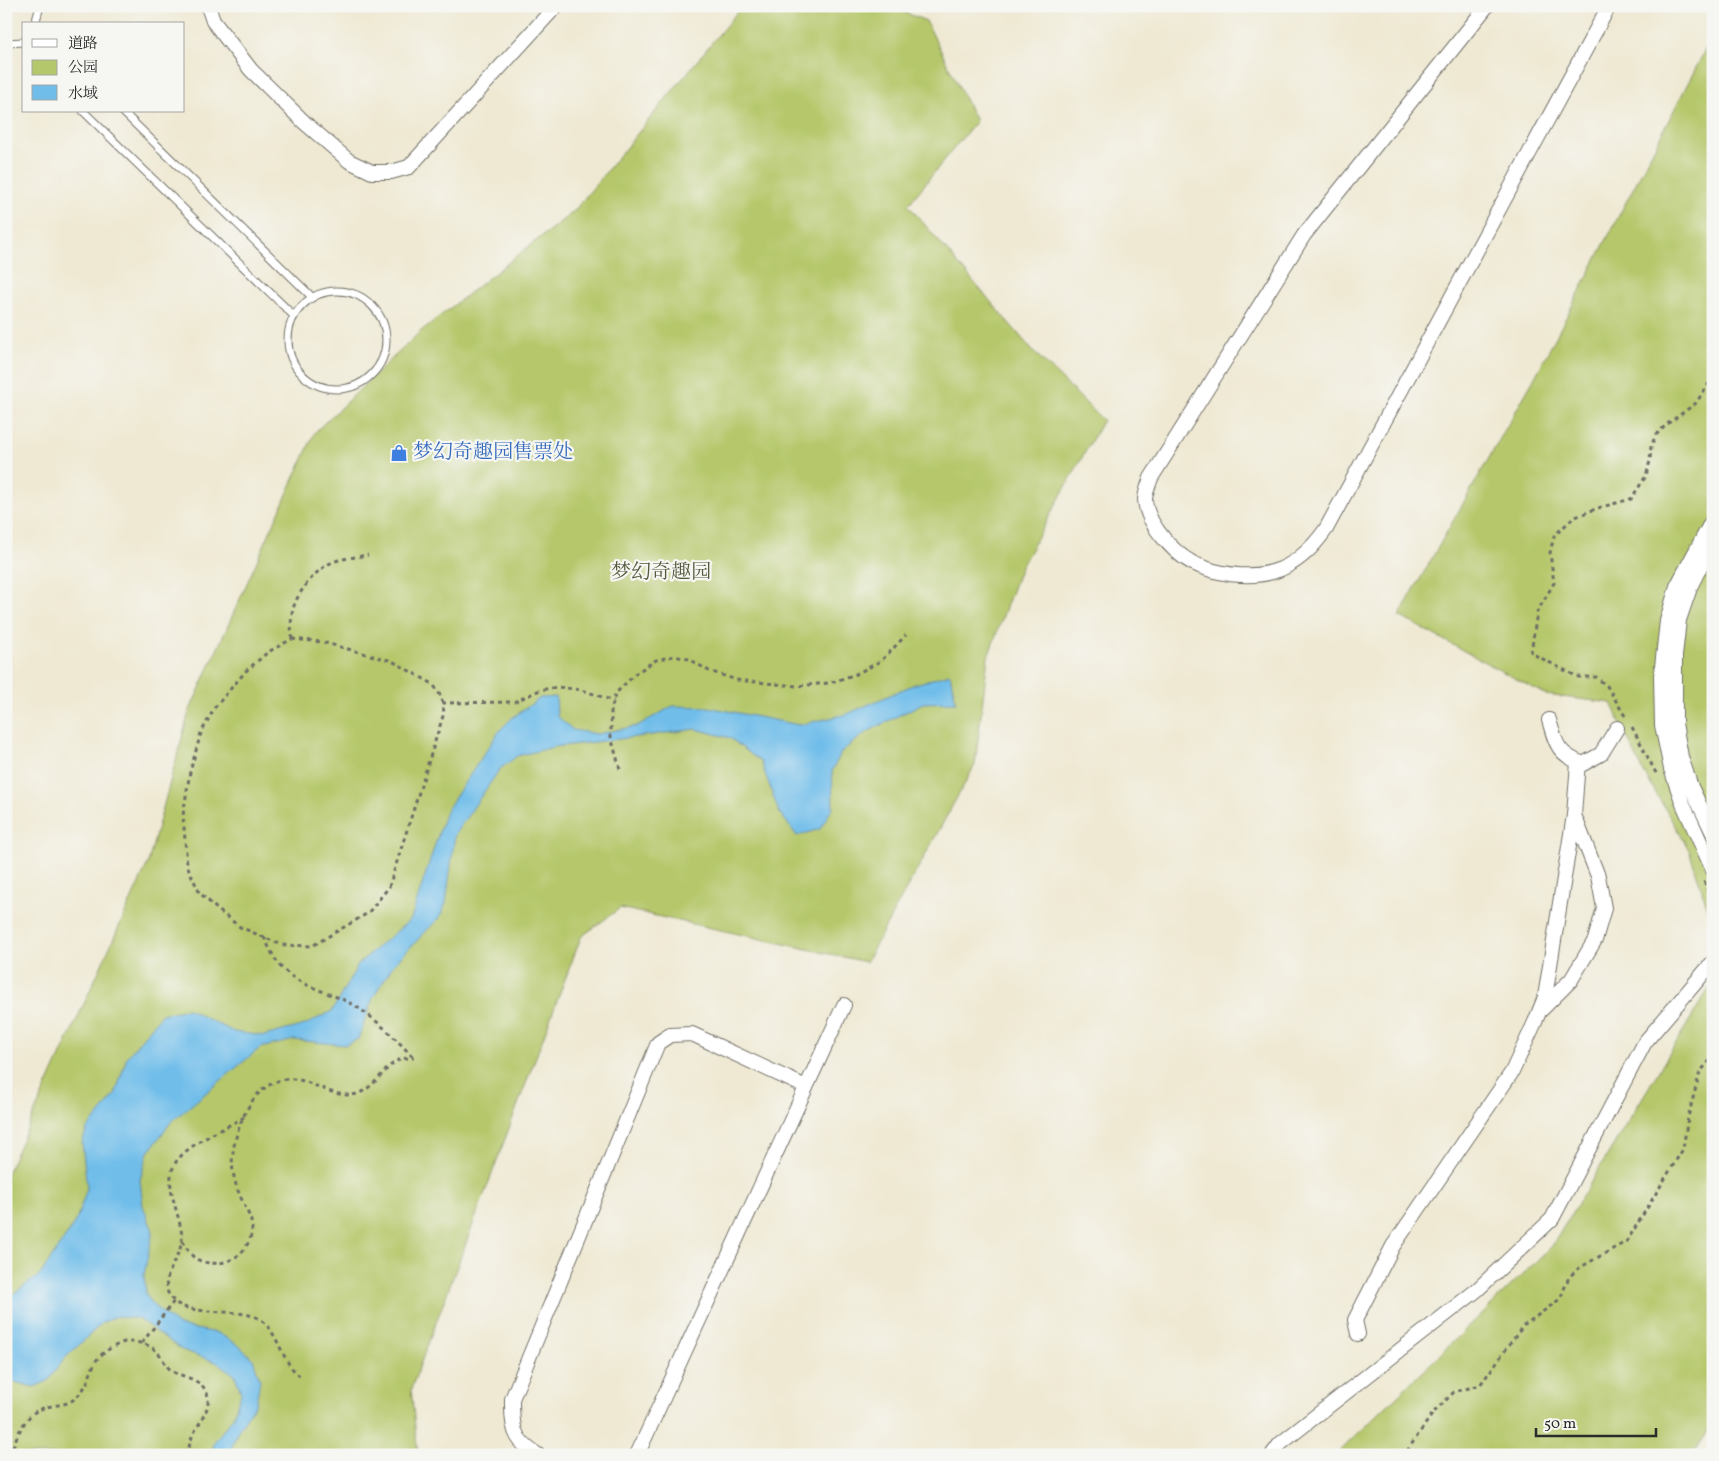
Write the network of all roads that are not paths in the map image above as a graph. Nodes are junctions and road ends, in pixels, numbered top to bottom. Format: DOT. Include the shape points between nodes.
graph roads {
  1 [pos="40,6"];
  2 [pos="208,6"];
  3 [pos="556,6"];
  4 [pos="1487,6"];
  5 [pos="1609,6"];
  6 [pos="36,22"];
  7 [pos="22,42"];
  8 [pos="6,43"];
  9 [pos="84,112"];
  10 [pos="123,112"];
  11 [pos="312,297"];
  12 [pos="294,316"];
  13 [pos="1713,520"];
  14 [pos="1713,541"];
  15 [pos="1549,720"];
  16 [pos="1622,723"];
  17 [pos="1578,762"];
  18 [pos="1574,815"];
  19 [pos="1713,833"];
  20 [pos="1708,874"];
  21 [pos="1713,962"];
  22 [pos="844,1005"];
  23 [pos="1540,1011"];
  24 [pos="806,1087"];
  25 [pos="1358,1334"];
  26 [pos="538,1455"];
  27 [pos="637,1455"];
  28 [pos="1272,1455"];
  1 -- 6 [label="lane"];
  2 -- 3 [label="street" via="213,21 251,70 305,123 349,161 372,172 391,172 409,167"];
  4 -- 5 [label="street" via="1304,235 1152,478 1145,499 1151,522 1181,555 1201,567 1254,576 1280,570 1302,557 1318,540"];
  7 -- 8 [label="lane"];
  9 -- 12 [label="lane"];
  10 -- 11 [label="lane"];
  11 -- 12 [label="lane"];
  11 -- 12 [label="lane" via="326,291 342,290 357,294 380,315 386,329 386,345 373,374 346,389 330,389 302,375 288,347 288,331"];
  13 -- 20 [label="street" via="1677,586 1667,621 1661,676 1662,725 1671,769"];
  14 -- 19 [label="street" via="1691,585 1679,620 1675,656 1675,723 1691,787"];
  15 -- 17 [label="street" via="1556,744 1570,759"];
  16 -- 17 [label="street" via="1601,754 1583,764"];
  17 -- 18 [label="street"];
  18 -- 23 [label="street" via="1545,997"];
  18 -- 23 [label="street" via="1598,876 1604,908 1595,940 1571,980"];
  21 -- 28 [label="street" via="1645,1042 1552,1219 1477,1290 1280,1444"];
  22 -- 24 [label="street"];
  23 -- 25 [label="street" via="1512,1072 1393,1246 1355,1320"];
  24 -- 26 [label="street" via="692,1034 670,1034 658,1043 512,1399 512,1422 517,1438"];
  24 -- 27 [label="street"];
}
